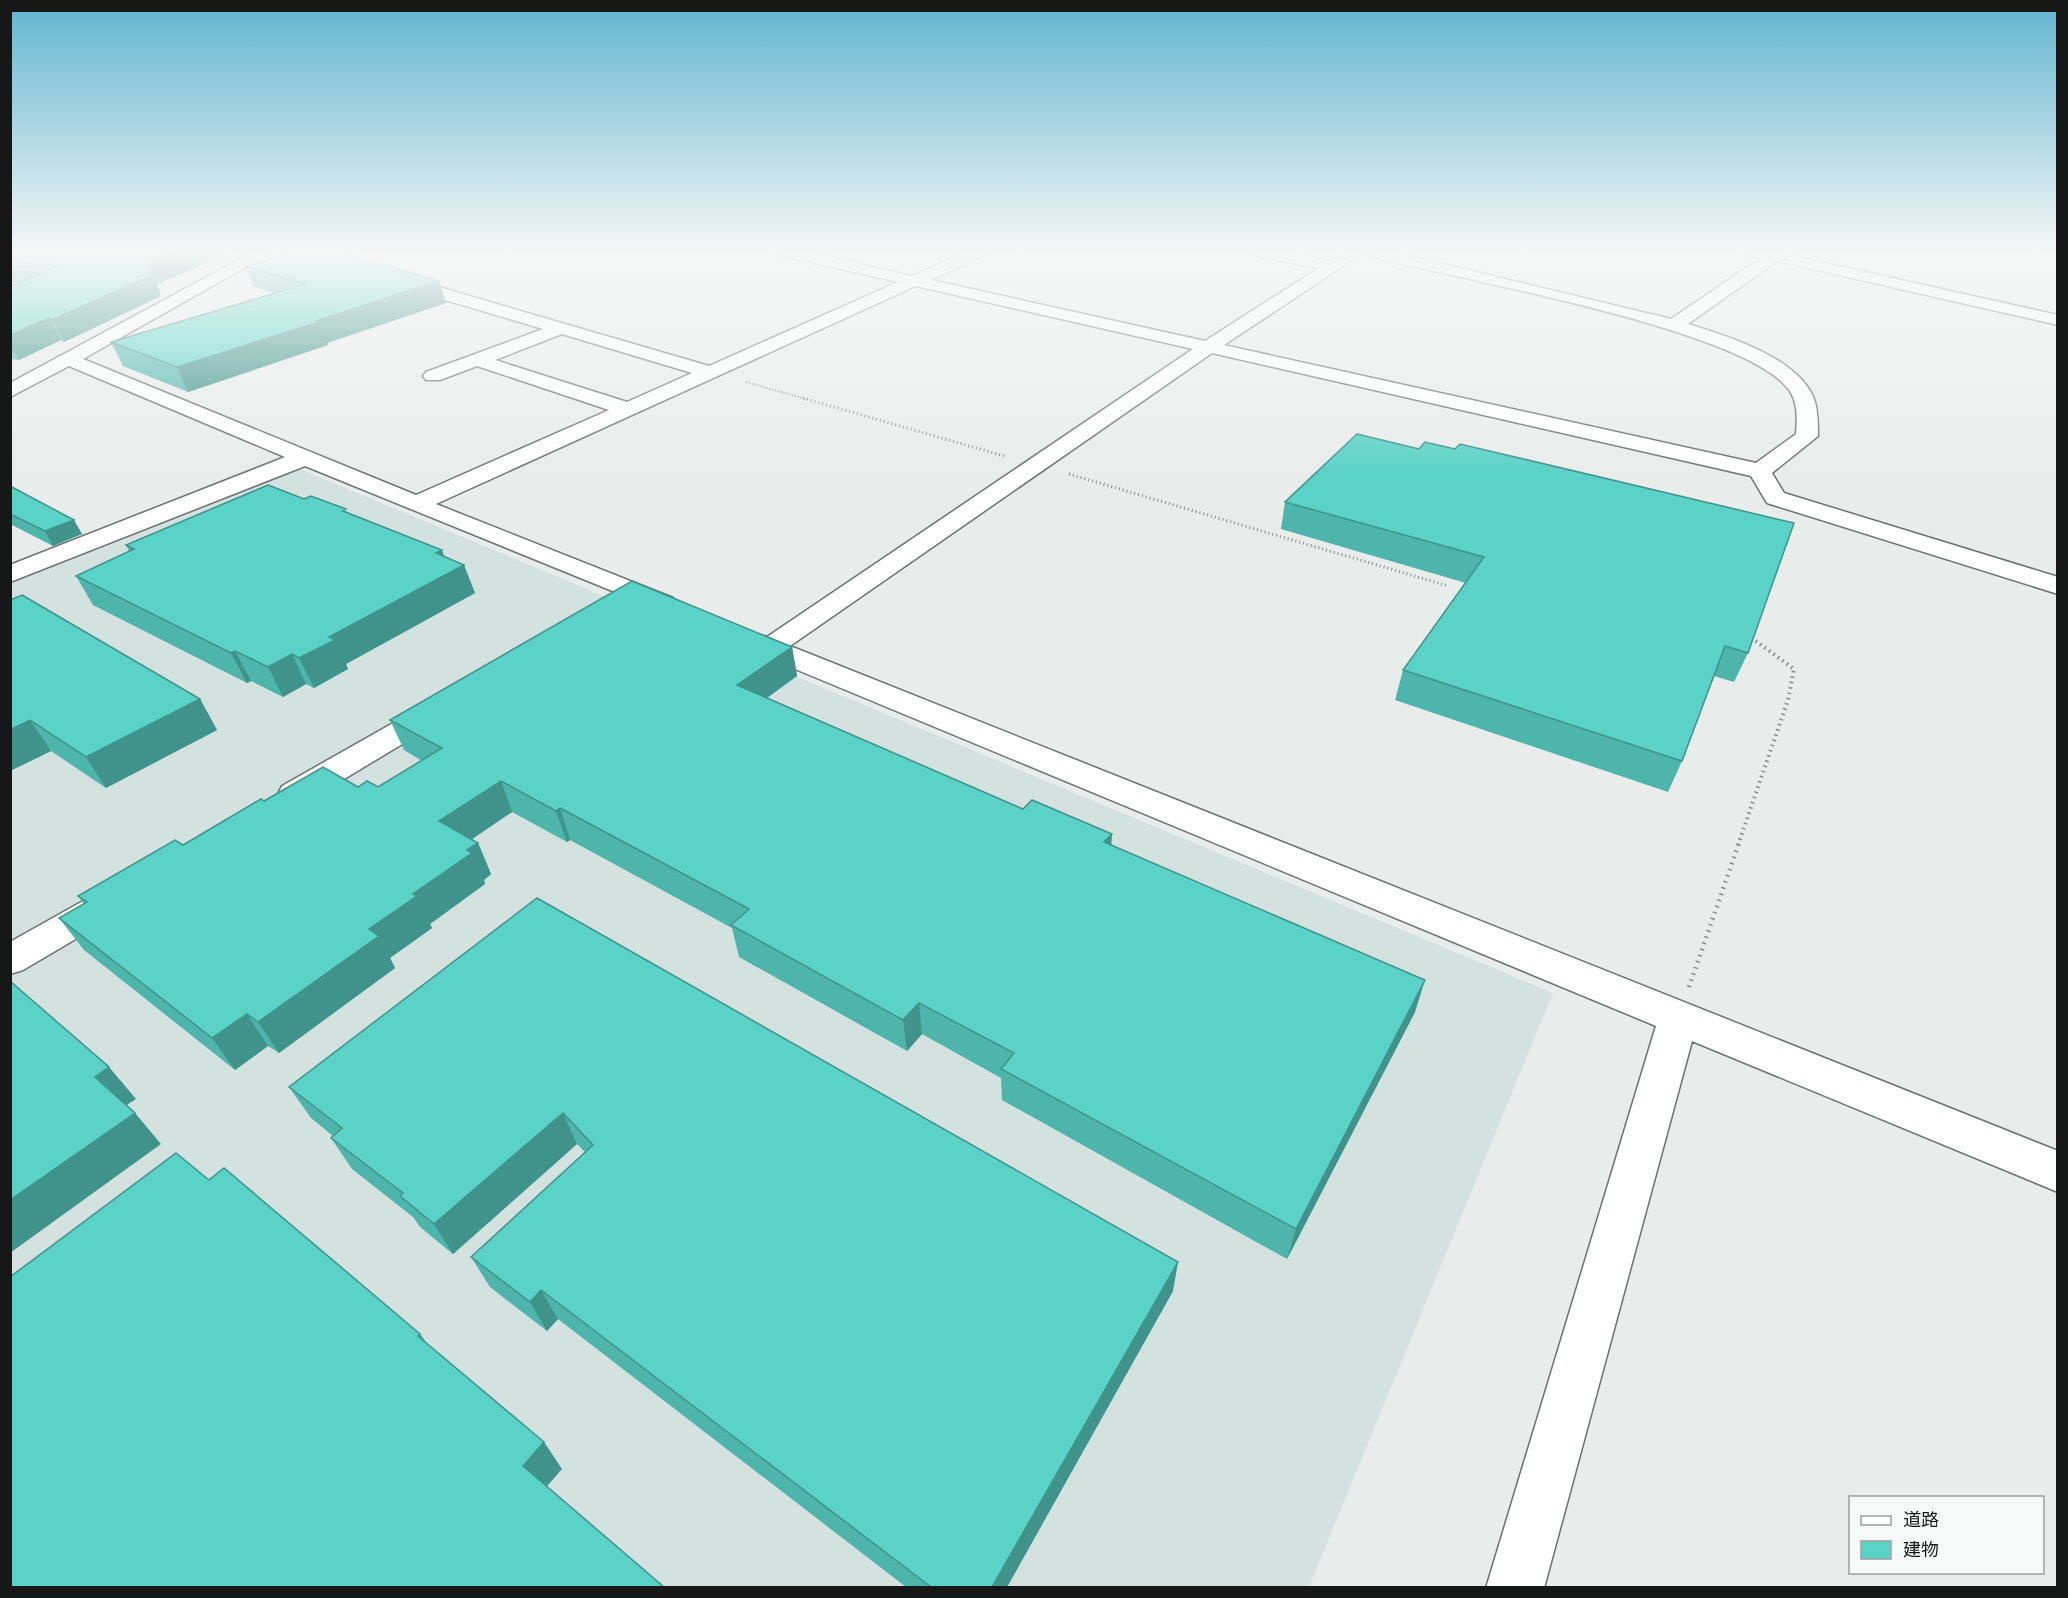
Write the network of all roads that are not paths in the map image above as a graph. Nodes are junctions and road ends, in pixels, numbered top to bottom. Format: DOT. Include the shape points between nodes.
graph roads {
  1 [pos="129,326"];
  2 [pos="554,326"];
  3 [pos="814,326"];
  4 [pos="1117,326"];
  5 [pos="1242,326"];
  6 [pos="1676,326"];
  7 [pos="562,328"];
  8 [pos="1210,346"];
  9 [pos="68,359"];
  10 [pos="477,360"];
  11 [pos="710,372"];
  12 [pos="433,376"];
  13 [pos="10,391"];
  14 [pos="627,409"];
  15 [pos="304,458"];
  16 [pos="1760,471"];
  17 [pos="416,504"];
  18 [pos="10,574"];
  19 [pos="2058,586"];
  20 [pos="638,593"];
  21 [pos="607,611"];
  22 [pos="693,616"];
  23 [pos="725,630"];
  24 [pos="769,648"];
  25 [pos="463,696"];
  26 [pos="268,810"];
  27 [pos="134,888"];
  28 [pos="10,960"];
  29 [pos="1678,1019"];
  30 [pos="2058,1172"];
  31 [pos="1515,1587"];
  1 -- 9 [label="street"];
  2 -- 7 [label="street"];
  3 -- 11 [label="street"];
  4 -- 8 [label="street"];
  5 -- 8 [label="street"];
  6 -- 16 [label="street" via="1735,347 1780,370 1806,402 1807,436"];
  7 -- 10 [label="street"];
  7 -- 11 [label="street"];
  8 -- 16 [label="street"];
  8 -- 24 [label="street"];
  9 -- 13 [label="street"];
  9 -- 15 [label="street"];
  10 -- 12 [label="street"];
  10 -- 14 [label="street"];
  11 -- 14 [label="street"];
  14 -- 17 [label="street"];
  15 -- 17 [label="street"];
  15 -- 18 [label="street"];
  16 -- 19 [label="street" via="1775,498"];
  17 -- 20 [label="street"];
  20 -- 21 [label="street"];
  20 -- 22 [label="street"];
  23 -- 24 [label="street"];
  24 -- 29 [label="street"];
  25 -- 26 [label="street"];
  27 -- 28 [label="street"];
  29 -- 30 [label="street"];
  29 -- 31 [label="street"];
}
